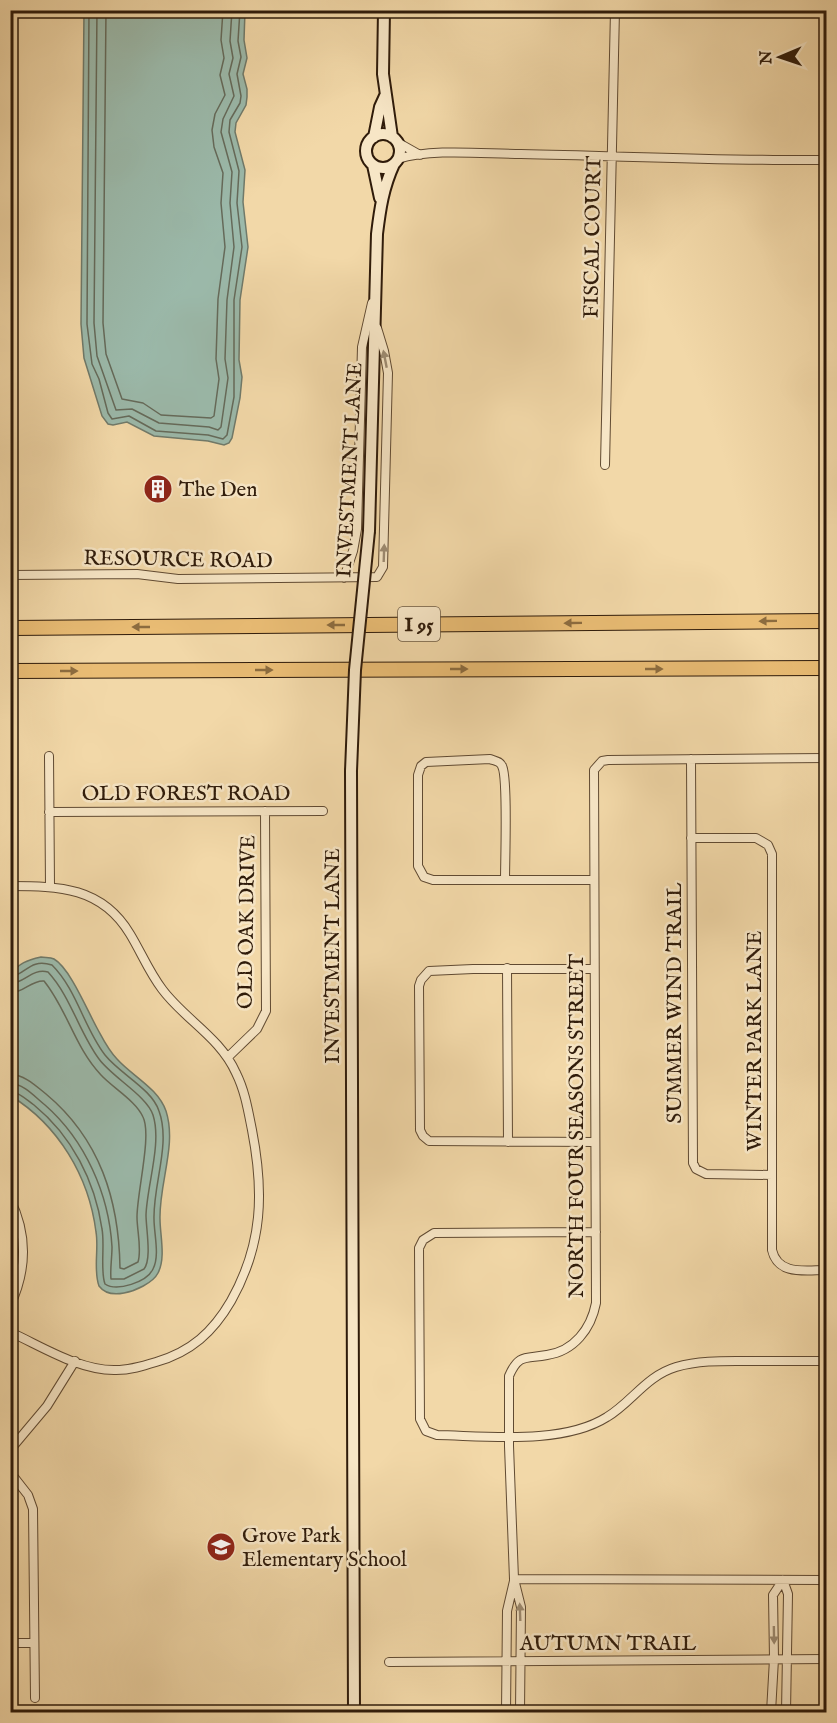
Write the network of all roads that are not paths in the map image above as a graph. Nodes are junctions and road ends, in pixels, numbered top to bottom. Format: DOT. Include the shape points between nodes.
graph roads {
  1 [pos="384,10"];
  2 [pos="615,10"];
  3 [pos="385,95"];
  4 [pos="374,137"];
  5 [pos="395,140"];
  6 [pos="420,155"];
  7 [pos="611,156"];
  8 [pos="826,160"];
  9 [pos="396,161"];
  10 [pos="373,165"];
  11 [pos="380,201"];
  12 [pos="375,288"];
  13 [pos="374,320"];
  14 [pos="605,465"];
  15 [pos="10,575"];
  16 [pos="344,578"];
  17 [pos="826,621"];
  18 [pos="10,628"];
  19 [pos="826,668"];
  20 [pos="10,671"];
  21 [pos="49,756"];
  22 [pos="826,758"];
  23 [pos="691,759"];
  24 [pos="323,810"];
  25 [pos="265,811"];
  26 [pos="49,812"];
  27 [pos="692,838"];
  28 [pos="505,880"];
  29 [pos="593,880"];
  30 [pos="10,886"];
  31 [pos="50,886"];
  32 [pos="507,968"];
  33 [pos="594,969"];
  34 [pos="228,1057"];
  35 [pos="508,1142"];
  36 [pos="595,1142"];
  37 [pos="772,1175"];
  38 [pos="10,1199"];
  39 [pos="596,1232"];
  40 [pos="826,1270"];
  41 [pos="10,1306"];
  42 [pos="10,1332"];
  43 [pos="75,1361"];
  44 [pos="826,1361"];
  45 [pos="509,1437"];
  46 [pos="10,1450"];
  47 [pos="10,1472"];
  48 [pos="514,1580"];
  49 [pos="783,1580"];
  50 [pos="826,1580"];
  51 [pos="34,1642"];
  52 [pos="10,1643"];
  53 [pos="774,1659"];
  54 [pos="787,1659"];
  55 [pos="826,1659"];
  56 [pos="389,1662"];
  57 [pos="507,1662"];
  58 [pos="519,1662"];
  59 [pos="35,1698"];
  60 [pos="354,1713"];
  61 [pos="506,1713"];
  62 [pos="520,1713"];
  63 [pos="771,1713"];
  64 [pos="786,1713"];
  1 -- 3 [label="street"];
  2 -- 7 [label="street, FISCAL COURT"];
  3 -- 4 [label="street"];
  3 -- 5 [label="street"];
  4 -- 5 [label="street" via="383,134"];
  4 -- 10 [label="street" via="366,152"];
  5 -- 6 [label="street"];
  5 -- 9 [label="street" via="399,147"];
  6 -- 7 [label="street"];
  6 -- 9 [label="street"];
  7 -- 8 [label="street"];
  7 -- 14 [label="street, FISCAL COURT"];
  9 -- 10 [label="street" via="384,168"];
  9 -- 11 [label="street, INVESTMENT LANE"];
  10 -- 11 [label="street, INVESTMENT LANE"];
  11 -- 12 [label="street, INVESTMENT LANE"];
  12 -- 13 [label="street, INVESTMENT LANE"];
  12 -- 16 [label="street" via="362,347 357,529"];
  16 -- 13 [label="street, RESOURCE ROAD, one-way" via="377,577 383,567 388,373"];
  13 -- 60 [label="street, INVESTMENT LANE, bridge" via="369,531 355,670 351,771"];
  15 -- 16 [label="street, RESOURCE ROAD"];
  17 -- 18 [label="highway, I 95, one-way"];
  20 -- 19 [label="highway, I 95, one-way"];
  21 -- 26 [label="street"];
  22 -- 23 [label="street"];
  23 -- 27 [label="street, SUMMER WIND TRAIL"];
  23 -- 29 [label="street, NORTH FOUR SEASONS STREET" via="608,760 597,765"];
  24 -- 25 [label="street, OLD FOREST ROAD"];
  25 -- 26 [label="street, OLD FOREST ROAD"];
  25 -- 34 [label="street, OLD OAK DRIVE" via="266,1011 257,1029"];
  26 -- 31 [label="street"];
  27 -- 37 [label="street, WINTER PARK LANE" via="756,838 768,845 772,855"];
  27 -- 37 [label="street, SUMMER WIND TRAIL" via="693,1163 706,1174"];
  28 -- 28 [label="street" via="433,880 420,872 418,775 426,762 490,759 503,767"];
  28 -- 29 [label="street"];
  29 -- 33 [label="street, NORTH FOUR SEASONS STREET"];
  30 -- 31 [label="street"];
  31 -- 34 [label="street" via="83,894 114,914 128,930 168,997"];
  32 -- 33 [label="street"];
  32 -- 35 [label="street"];
  32 -- 35 [label="street" via="424,974 419,986 418,1053 423,1136 435,1142"];
  33 -- 36 [label="street, NORTH FOUR SEASONS STREET"];
  34 -- 43 [label="street" via="244,1094 258,1172 256,1237 240,1285 211,1330 174,1356 117,1371"];
  35 -- 36 [label="street"];
  36 -- 39 [label="street, NORTH FOUR SEASONS STREET"];
  37 -- 40 [label="street, WINTER PARK LANE" via="773,1257 791,1270"];
  38 -- 41 [label="street" via="22,1228 24,1260"];
  39 -- 45 [label="street, NORTH FOUR SEASONS STREET" via="596,1303 590,1324 577,1342 549,1355 524,1358 513,1366 509,1383"];
  39 -- 45 [label="street" via="434,1233 419,1248 422,1426 437,1435"];
  42 -- 43 [label="street"];
  43 -- 46 [label="street" via="48,1406"];
  44 -- 45 [label="street" via="716,1361 680,1366 654,1377 595,1424 567,1433"];
  45 -- 48 [label="street, NORTH FOUR SEASONS STREET"];
  47 -- 51 [label="street" via="28,1495 33,1509"];
  48 -- 49 [label="street"];
  48 -- 57 [label="street" via="507,1611"];
  58 -- 48 [label="street, one-way" via="521,1607"];
  49 -- 50 [label="street"];
  49 -- 53 [label="street, one-way" via="774,1595"];
  49 -- 54 [label="street" via="788,1594"];
  51 -- 52 [label="street"];
  51 -- 59 [label="street"];
  53 -- 54 [label="street, AUTUMN TRAIL"];
  53 -- 58 [label="street, AUTUMN TRAIL"];
  53 -- 63 [label="street"];
  54 -- 55 [label="street, AUTUMN TRAIL"];
  54 -- 64 [label="street"];
  56 -- 57 [label="street, AUTUMN TRAIL"];
  57 -- 58 [label="street, AUTUMN TRAIL"];
  57 -- 61 [label="street"];
  58 -- 62 [label="street"];
}
